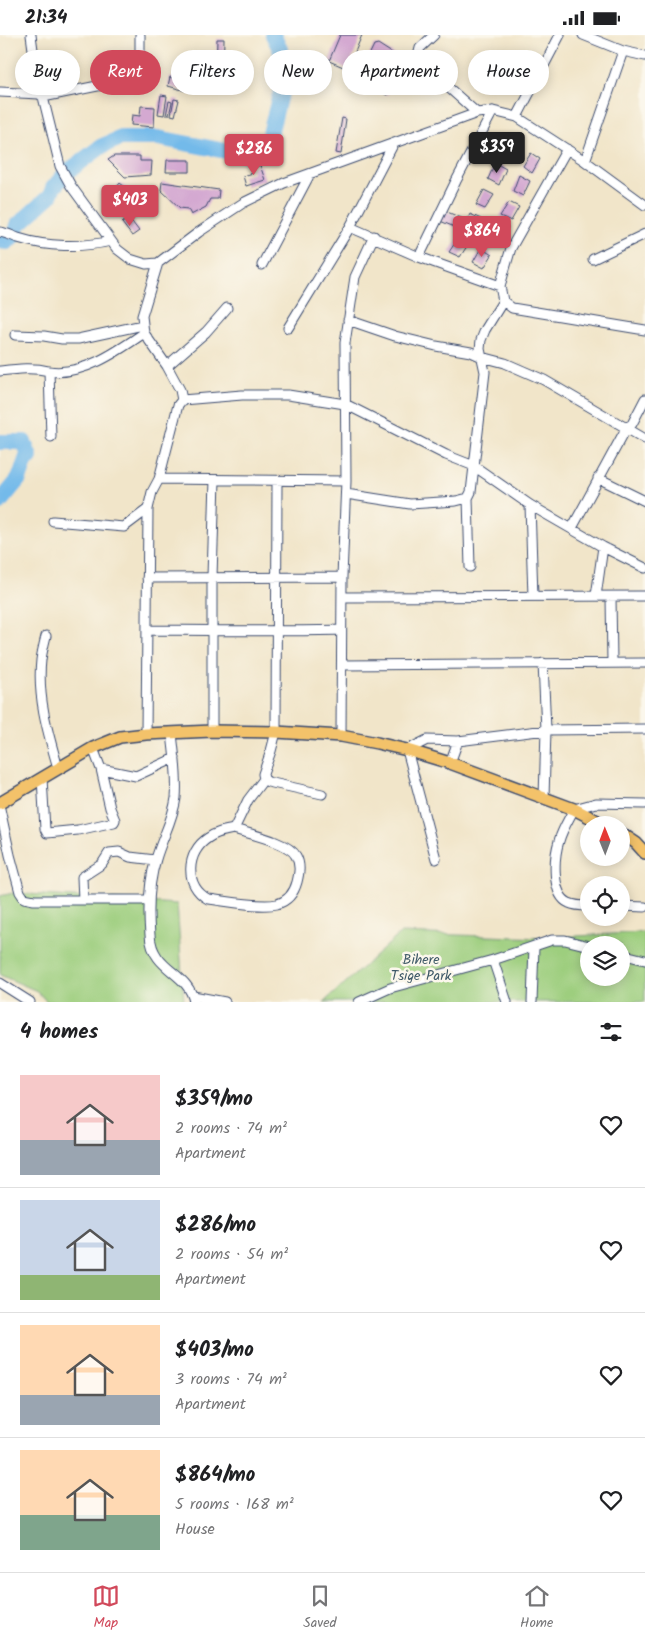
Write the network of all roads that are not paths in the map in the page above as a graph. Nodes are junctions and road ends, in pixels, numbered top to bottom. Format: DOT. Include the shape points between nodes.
graph roads {
  1 [pos="31,35"];
  2 [pos="140,35"];
  3 [pos="434,35"];
  4 [pos="560,35"];
  5 [pos="583,35"];
  6 [pos="623,51"];
  7 [pos="645,56"];
  8 [pos="0,92"];
  9 [pos="41,96"];
  10 [pos="492,111"];
  11 [pos="477,113"];
  12 [pos="517,117"];
  13 [pos="394,143"];
  14 [pos="567,149"];
  15 [pos="585,161"];
  16 [pos="310,174"];
  17 [pos="644,201"];
  18 [pos="350,227"];
  19 [pos="3,233"];
  20 [pos="645,234"];
  21 [pos="374,236"];
  22 [pos="111,241"];
  23 [pos="419,257"];
  24 [pos="593,259"];
  25 [pos="158,263"];
  26 [pos="262,265"];
  27 [pos="500,286"];
  28 [pos="503,301"];
  29 [pos="227,308"];
  30 [pos="348,320"];
  31 [pos="288,328"];
  32 [pos="144,329"];
  33 [pos="645,330"];
  34 [pos="15,335"];
  35 [pos="482,357"];
  36 [pos="167,366"];
  37 [pos="0,371"];
  38 [pos="49,371"];
  39 [pos="645,399"];
  40 [pos="182,400"];
  41 [pos="345,404"];
  42 [pos="627,427"];
  43 [pos="51,437"];
  44 [pos="645,439"];
  45 [pos="474,466"];
  46 [pos="598,477"];
  47 [pos="158,479"];
  48 [pos="215,480"];
  49 [pos="278,481"];
  50 [pos="346,481"];
  51 [pos="346,494"];
  52 [pos="468,498"];
  53 [pos="645,501"];
  54 [pos="530,505"];
  55 [pos="148,509"];
  56 [pos="53,521"];
  57 [pos="572,528"];
  58 [pos="603,547"];
  59 [pos="470,567"];
  60 [pos="645,568"];
  61 [pos="212,577"];
  62 [pos="342,577"];
  63 [pos="147,578"];
  64 [pos="276,578"];
  65 [pos="533,596"];
  66 [pos="596,596"];
  67 [pos="645,596"];
  68 [pos="342,597"];
  69 [pos="611,597"];
  70 [pos="212,629"];
  71 [pos="147,630"];
  72 [pos="341,631"];
  73 [pos="276,632"];
  74 [pos="46,637"];
  75 [pos="544,663"];
  76 [pos="612,663"];
  77 [pos="645,663"];
  78 [pos="342,665"];
  79 [pos="645,729"];
  80 [pos="212,731"];
  81 [pos="546,731"];
  82 [pos="276,732"];
  83 [pos="172,733"];
  84 [pos="146,734"];
  85 [pos="341,736"];
  86 [pos="458,741"];
  87 [pos="93,748"];
  88 [pos="408,750"];
  89 [pos="175,758"];
  90 [pos="450,763"];
  91 [pos="58,768"];
  92 [pos="101,769"];
  93 [pos="42,778"];
  94 [pos="264,779"];
  95 [pos="322,793"];
  96 [pos="544,798"];
  97 [pos="0,803"];
  98 [pos="645,804"];
  99 [pos="0,809"];
  100 [pos="574,809"];
  101 [pos="588,816"];
  102 [pos="234,829"];
  103 [pos="630,839"];
  104 [pos="645,853"];
  105 [pos="436,859"];
  106 [pos="155,860"];
  107 [pos="83,900"];
  108 [pos="150,900"];
  109 [pos="580,905"];
  110 [pos="630,906"];
  111 [pos="645,907"];
  112 [pos="580,944"];
  113 [pos="534,947"];
  114 [pos="630,956"];
  115 [pos="493,960"];
  116 [pos="645,960"];
  117 [pos="0,983"];
  118 [pos="193,999"];
  119 [pos="30,1002"];
  120 [pos="225,1002"];
  121 [pos="359,1002"];
  122 [pos="507,1002"];
  123 [pos="532,1002"];
  1 -- 9 [label="street"];
  2 -- 9 [label="street" via="140,67 127,80"];
  3 -- 11 [label="street" via="420,49 418,56 422,64"];
  4 -- 12 [label="street"];
  5 -- 6 [label="street"];
  6 -- 7 [label="street"];
  6 -- 15 [label="street"];
  8 -- 9 [label="street"];
  9 -- 22 [label="street" via="60,166"];
  10 -- 11 [label="street"];
  10 -- 12 [label="street"];
  10 -- 23 [label="street"];
  11 -- 13 [label="street"];
  12 -- 14 [label="street"];
  13 -- 16 [label="street"];
  13 -- 18 [label="street"];
  14 -- 15 [label="street"];
  14 -- 27 [label="street" via="510,248"];
  15 -- 17 [label="street"];
  16 -- 25 [label="street" via="243,203"];
  16 -- 26 [label="street"];
  18 -- 21 [label="street"];
  18 -- 31 [label="street"];
  19 -- 22 [label="street" via="54,245"];
  20 -- 24 [label="street"];
  21 -- 23 [label="street"];
  21 -- 30 [label="street" via="355,277"];
  22 -- 25 [label="street" via="130,259 146,264"];
  23 -- 27 [label="street"];
  25 -- 32 [label="street" via="142,316"];
  27 -- 28 [label="street"];
  28 -- 33 [label="street" via="512,308"];
  28 -- 35 [label="street" via="481,340"];
  29 -- 36 [label="street" via="206,332"];
  30 -- 35 [label="street" via="395,336"];
  30 -- 41 [label="street"];
  32 -- 34 [label="street" via="78,339"];
  32 -- 36 [label="street"];
  32 -- 38 [label="street" via="111,356 71,371"];
  35 -- 42 [label="street" via="544,380"];
  35 -- 45 [label="street" via="485,372"];
  36 -- 40 [label="street"];
  37 -- 38 [label="street"];
  38 -- 43 [label="street"];
  39 -- 42 [label="street" via="632,425"];
  40 -- 41 [label="street" via="288,395"];
  40 -- 47 [label="street"];
  41 -- 45 [label="street"];
  41 -- 50 [label="street"];
  42 -- 44 [label="street"];
  42 -- 46 [label="street"];
  45 -- 52 [label="street"];
  45 -- 54 [label="street"];
  46 -- 53 [label="street"];
  46 -- 57 [label="street"];
  47 -- 48 [label="street"];
  47 -- 55 [label="street"];
  48 -- 49 [label="street"];
  48 -- 61 [label="street"];
  49 -- 50 [label="street"];
  49 -- 64 [label="street"];
  50 -- 51 [label="street"];
  51 -- 52 [label="street" via="410,504"];
  51 -- 62 [label="street"];
  52 -- 59 [label="street"];
  54 -- 57 [label="street"];
  54 -- 65 [label="street"];
  55 -- 56 [label="street" via="124,527"];
  55 -- 63 [label="street"];
  57 -- 58 [label="street"];
  58 -- 60 [label="street"];
  58 -- 66 [label="street"];
  61 -- 63 [label="street"];
  61 -- 64 [label="street"];
  61 -- 70 [label="street"];
  62 -- 64 [label="street"];
  62 -- 68 [label="street"];
  63 -- 71 [label="street"];
  64 -- 73 [label="street"];
  65 -- 66 [label="street"];
  65 -- 68 [label="street"];
  66 -- 69 [label="street"];
  67 -- 69 [label="street"];
  68 -- 72 [label="street"];
  69 -- 76 [label="street"];
  70 -- 71 [label="street"];
  70 -- 73 [label="street"];
  70 -- 80 [label="street"];
  71 -- 84 [label="street"];
  72 -- 73 [label="street"];
  72 -- 78 [label="street"];
  73 -- 82 [label="street"];
  74 -- 91 [label="street" via="41,659 41,700"];
  75 -- 76 [label="street"];
  75 -- 78 [label="street"];
  75 -- 81 [label="street"];
  76 -- 77 [label="street"];
  78 -- 85 [label="street"];
  79 -- 81 [label="street"];
  80 -- 82 [label="main road"];
  80 -- 83 [label="main road"];
  81 -- 86 [label="street"];
  81 -- 96 [label="street"];
  82 -- 85 [label="main road"];
  82 -- 94 [label="street"];
  83 -- 84 [label="main road"];
  83 -- 89 [label="street"];
  84 -- 87 [label="main road" via="120,737"];
  85 -- 88 [label="main road"];
  86 -- 88 [label="street" via="428,740"];
  86 -- 90 [label="street"];
  87 -- 91 [label="main road"];
  87 -- 92 [label="street"];
  88 -- 90 [label="main road"];
  88 -- 105 [label="street"];
  89 -- 92 [label="street" via="136,776"];
  89 -- 106 [label="street" via="173,815"];
  90 -- 96 [label="main road"];
  91 -- 93 [label="main road"];
  92 -- 93 [label="street" via="114,821 78,830 46,831"];
  93 -- 97 [label="main road"];
  94 -- 95 [label="street"];
  94 -- 102 [label="street" via="248,800"];
  96 -- 100 [label="main road"];
  98 -- 100 [label="street" via="596,803"];
  99 -- 107 [label="street" via="20,892 24,897"];
  100 -- 101 [label="main road"];
  100 -- 109 [label="street" via="558,843 555,865 560,895 564,900"];
  102 -- 102 [label="street" via="290,848 296,855 299,875 295,890 288,899 265,905 208,899 193,886 190,873 197,847 220,831"];
  103 -- 104 [label="main road"];
  106 -- 107 [label="street" via="109,853 102,863 82,877"];
  106 -- 108 [label="street"];
  107 -- 108 [label="street"];
  108 -- 118 [label="street" via="152,949 157,958 186,985"];
  110 -- 111 [label="street"];
  112 -- 113 [label="street" via="558,939"];
  113 -- 115 [label="street"];
  113 -- 123 [label="street"];
  114 -- 116 [label="street"];
  115 -- 121 [label="street" via="390,988"];
  115 -- 122 [label="street"];
  117 -- 119 [label="street"];
  118 -- 120 [label="street"];
}
